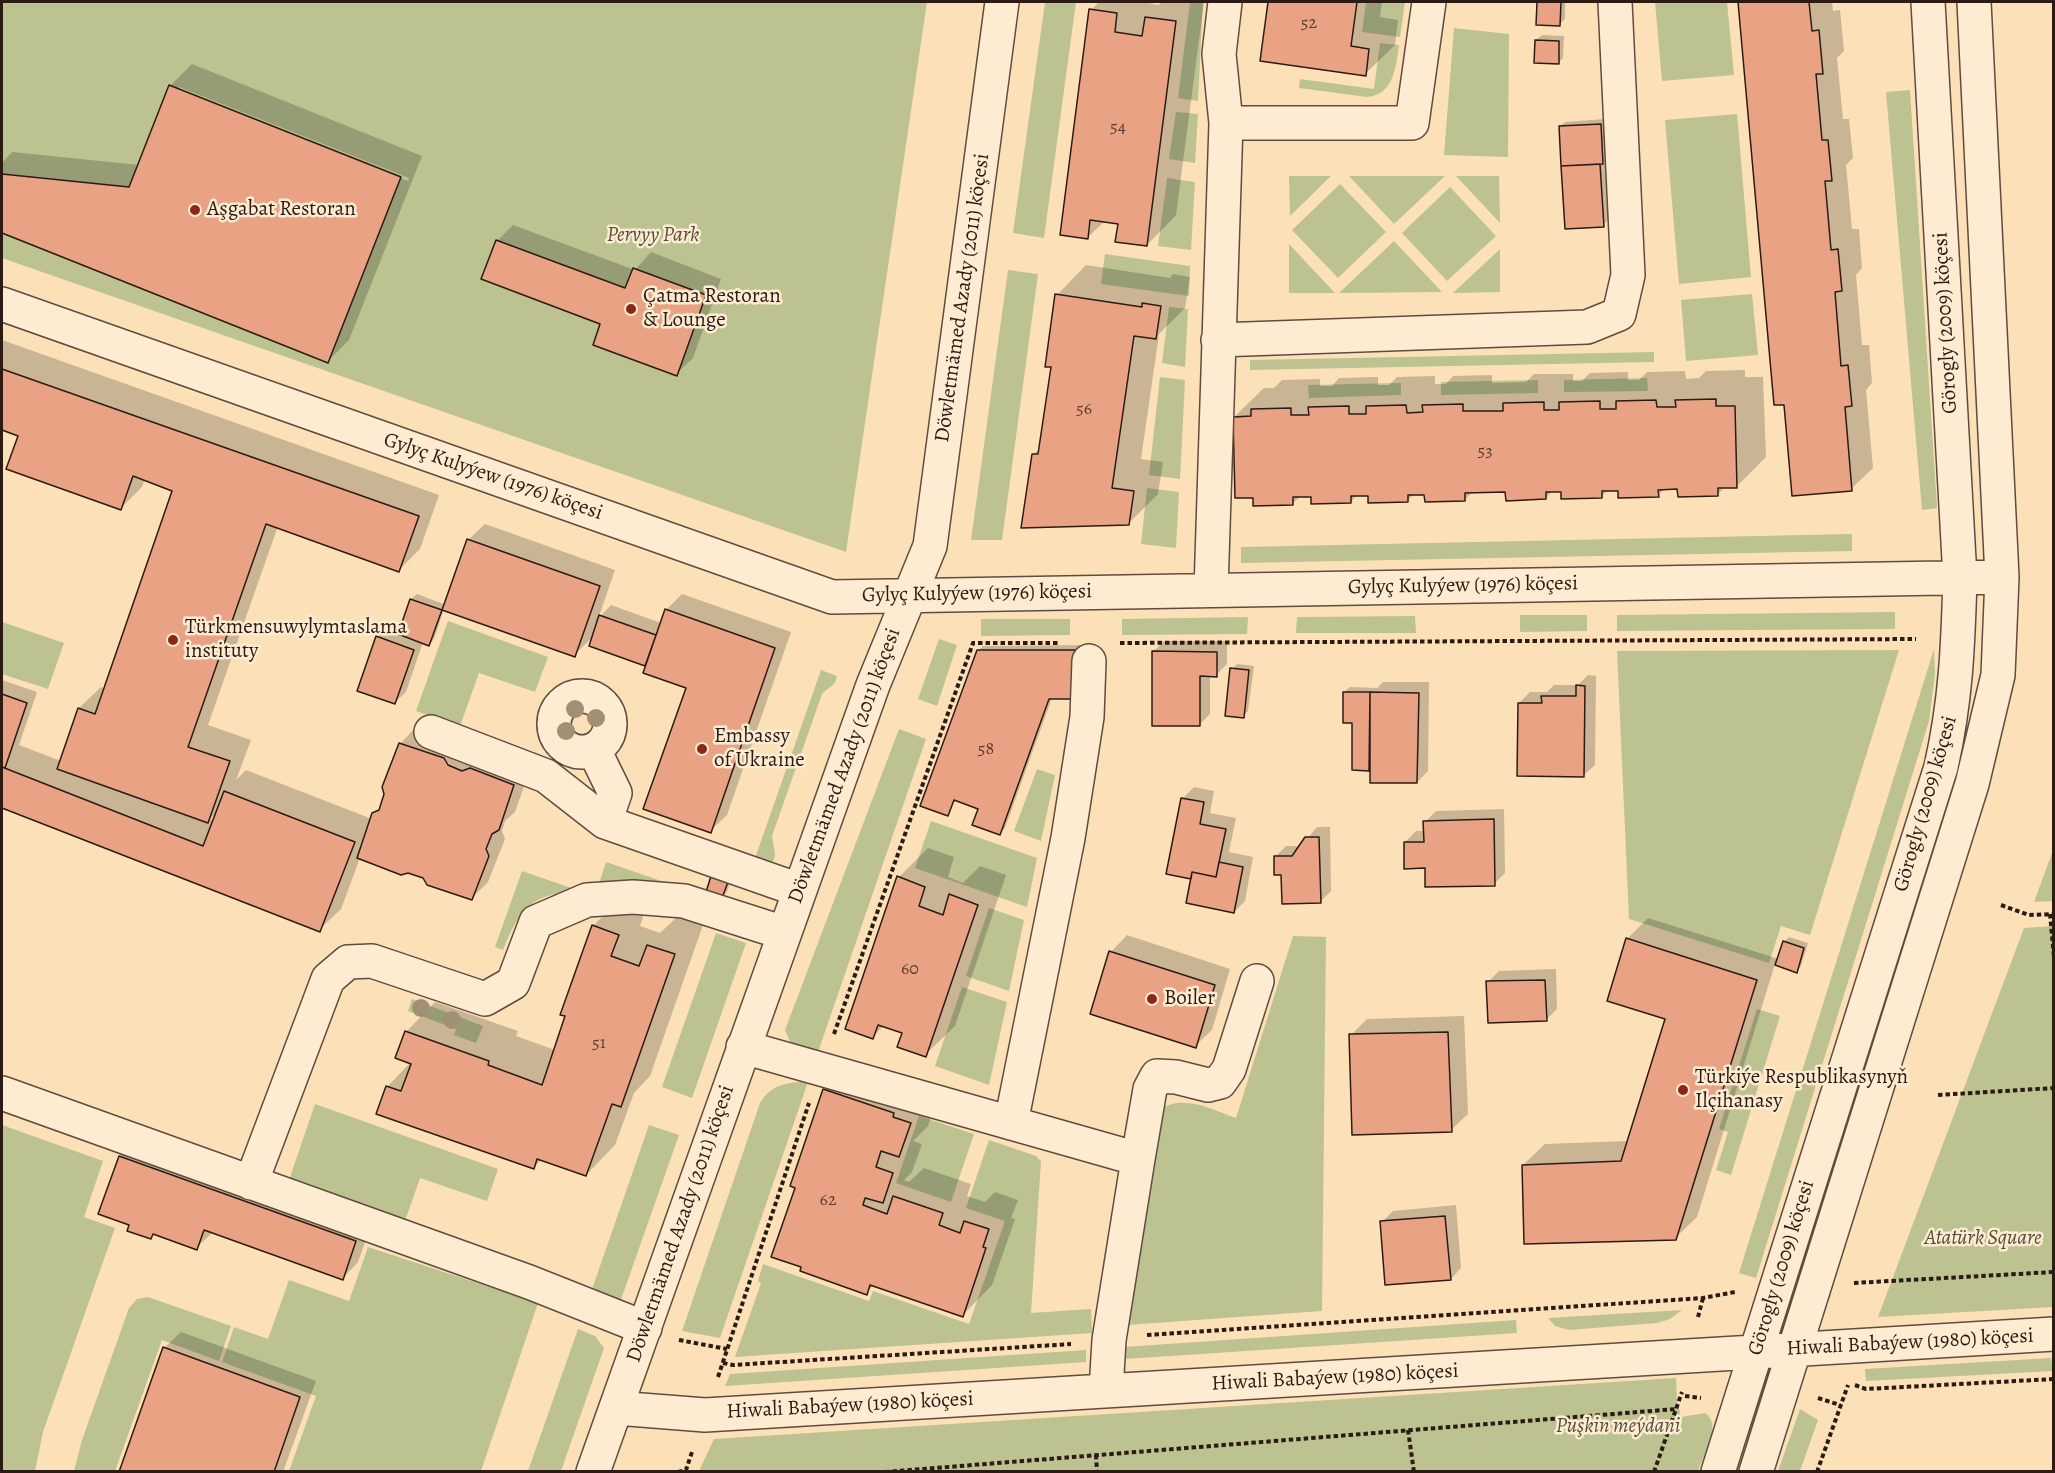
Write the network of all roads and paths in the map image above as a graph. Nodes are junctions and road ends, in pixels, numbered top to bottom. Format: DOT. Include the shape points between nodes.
graph roads {
  1 [pos="1002,2"];
  2 [pos="1225,2"];
  3 [pos="1429,2"];
  4 [pos="1615,2"];
  5 [pos="1928,2"];
  6 [pos="1974,2"];
  7 [pos="1226,123"];
  8 [pos="2,304"];
  9 [pos="1218,340"];
  10 [pos="2002,577"];
  11 [pos="1960,578"];
  12 [pos="1211,590"];
  13 [pos="910,595"];
  14 [pos="1916,639"];
  15 [pos="1062,643"];
  16 [pos="1100,652"];
  17 [pos="431,732"];
  18 [pos="558,739"];
  19 [pos="594,750"];
  20 [pos="531,770"];
  21 [pos="605,822"];
  22 [pos="799,890"];
  23 [pos="2001,905"];
  24 [pos="2052,914"];
  25 [pos="784,933"];
  26 [pos="2054,957"];
  27 [pos="1257,981"];
  28 [pos="743,1047"];
  29 [pos="822,1069"];
  30 [pos="2054,1088"];
  31 [pos="2,1093"];
  32 [pos="1938,1095"];
  33 [pos="1011,1123"];
  34 [pos="1138,1159"];
  35 [pos="251,1183"];
  36 [pos="2054,1272"];
  37 [pos="1845,1284"];
  38 [pos="1744,1291"];
  39 [pos="1703,1298"];
  40 [pos="1698,1319"];
  41 [pos="645,1328"];
  42 [pos="2054,1334"];
  43 [pos="1141,1336"];
  44 [pos="679,1340"];
  45 [pos="1078,1344"];
  46 [pos="727,1349"];
  47 [pos="1795,1349"];
  48 [pos="1756,1353"];
  49 [pos="723,1363"];
  50 [pos="1851,1375"];
  51 [pos="2054,1378"];
  52 [pos="716,1380"];
  53 [pos="1848,1383"];
  54 [pos="1106,1390"];
  55 [pos="1808,1395"];
  56 [pos="1702,1399"];
  57 [pos="1840,1405"];
  58 [pos="616,1408"];
  59 [pos="1676,1409"];
  60 [pos="1408,1430"];
  61 [pos="695,1443"];
  62 [pos="1095,1455"];
  63 [pos="981,1464"];
  64 [pos="687,1471"];
  65 [pos="592,1472"];
  66 [pos="678,1472"];
  67 [pos="885,1472"];
  68 [pos="981,1472"];
  69 [pos="1097,1472"];
  70 [pos="1414,1472"];
  71 [pos="1654,1472"];
  72 [pos="1718,1472"];
  73 [pos="1756,1472"];
  74 [pos="1817,1472"];
  1 -- 13 [label="street, Döwletmämed Azady (2011) köçesi" via="930,546"];
  2 -- 7 [label="street" via="1219,54"];
  3 -- 7 [label="street" via="1412,123"];
  4 -- 9 [label="street" via="1628,275 1619,314 1587,327"];
  5 -- 11 [label="street, Görogly (2009) köçesi"];
  6 -- 10 [label="street, Görogly (2009) köçesi"];
  7 -- 9 [label="street"];
  8 -- 13 [label="street, Gylyç Kulyýew (1976) köçesi" via="832,597"];
  9 -- 12 [label="street"];
  10 -- 11 [label="street, Gylyç Kulyýew (1976) köçesi"];
  10 -- 47 [label="street, Görogly (2009) köçesi" via="1998,675 1972,784"];
  11 -- 12 [label="street, Gylyç Kulyýew (1976) köçesi"];
  11 -- 48 [label="street, Görogly (2009) köçesi" via="1958,673 1941,767"];
  12 -- 13 [label="street, Gylyç Kulyýew (1976) köçesi"];
  13 -- 22 [label="street, Döwletmämed Azady (2011) köçesi"];
  14 -- 16 [label="path"];
  15 -- 29 [label="path" via="973,643"];
  16 -- 33 [label="street" via="1068,838"];
  17 -- 20 [label="street"];
  18 -- 19 [label="street" via="576,752"];
  18 -- 19 [label="street" via="553,723 558,707 571,697 587,696 601,703 609,717 609,734"];
  18 -- 20 [label="street" via="540,751"];
  19 -- 21 [label="street" via="615,794"];
  20 -- 21 [label="street" via="546,776"];
  21 -- 22 [label="street"];
  22 -- 25 [label="street, Döwletmämed Azady (2011) köçesi"];
  23 -- 24 [label="path" via="2029,915"];
  24 -- 26 [label="path"];
  25 -- 28 [label="street, Döwletmämed Azady (2011) köçesi"];
  25 -- 35 [label="street" via="684,900 587,900 536,922 513,983 485,999 372,961 348,962 328,979"];
  27 -- 34 [label="street" via="1229,1069 1221,1082 1208,1085 1157,1076 1150,1089"];
  28 -- 29 [label="street"];
  28 -- 41 [label="street, Döwletmämed Azady (2011) köçesi"];
  29 -- 33 [label="street"];
  29 -- 46 [label="path"];
  30 -- 32 [label="path"];
  31 -- 35 [label="street"];
  33 -- 34 [label="street"];
  34 -- 54 [label="street" via="1109,1340"];
  35 -- 41 [label="street" via="529,1282"];
  36 -- 37 [label="path"];
  38 -- 39 [label="path"];
  39 -- 40 [label="path"];
  39 -- 43 [label="path"];
  41 -- 58 [label="street, Döwletmämed Azady (2011) köçesi"];
  42 -- 47 [label="street, Hiwali Babaýew (1980) köçesi"];
  44 -- 46 [label="path"];
  45 -- 49 [label="path" via="745,1365"];
  46 -- 49 [label="path"];
  47 -- 48 [label="street, Hiwali Babaýew (1980) köçesi"];
  47 -- 73 [label="street, Görogly (2009) köçesi"];
  48 -- 54 [label="street, Hiwali Babaýew (1980) köçesi"];
  48 -- 72 [label="street, Görogly (2009) köçesi"];
  49 -- 52 [label="path"];
  50 -- 53 [label="path"];
  51 -- 53 [label="path" via="1866,1389"];
  53 -- 57 [label="path"];
  54 -- 58 [label="street, Hiwali Babaýew (1980) köçesi" via="705,1414"];
  55 -- 57 [label="path"];
  56 -- 59 [label="path" via="1682,1395"];
  57 -- 74 [label="path"];
  58 -- 65 [label="street, Döwletmämed Azady (2011) köçesi"];
  59 -- 60 [label="path"];
  59 -- 71 [label="path"];
  60 -- 62 [label="path"];
  60 -- 70 [label="path"];
  61 -- 64 [label="path"];
  62 -- 63 [label="path"];
  62 -- 69 [label="path"];
  63 -- 67 [label="path"];
  63 -- 68 [label="path"];
  64 -- 66 [label="path"];
}
